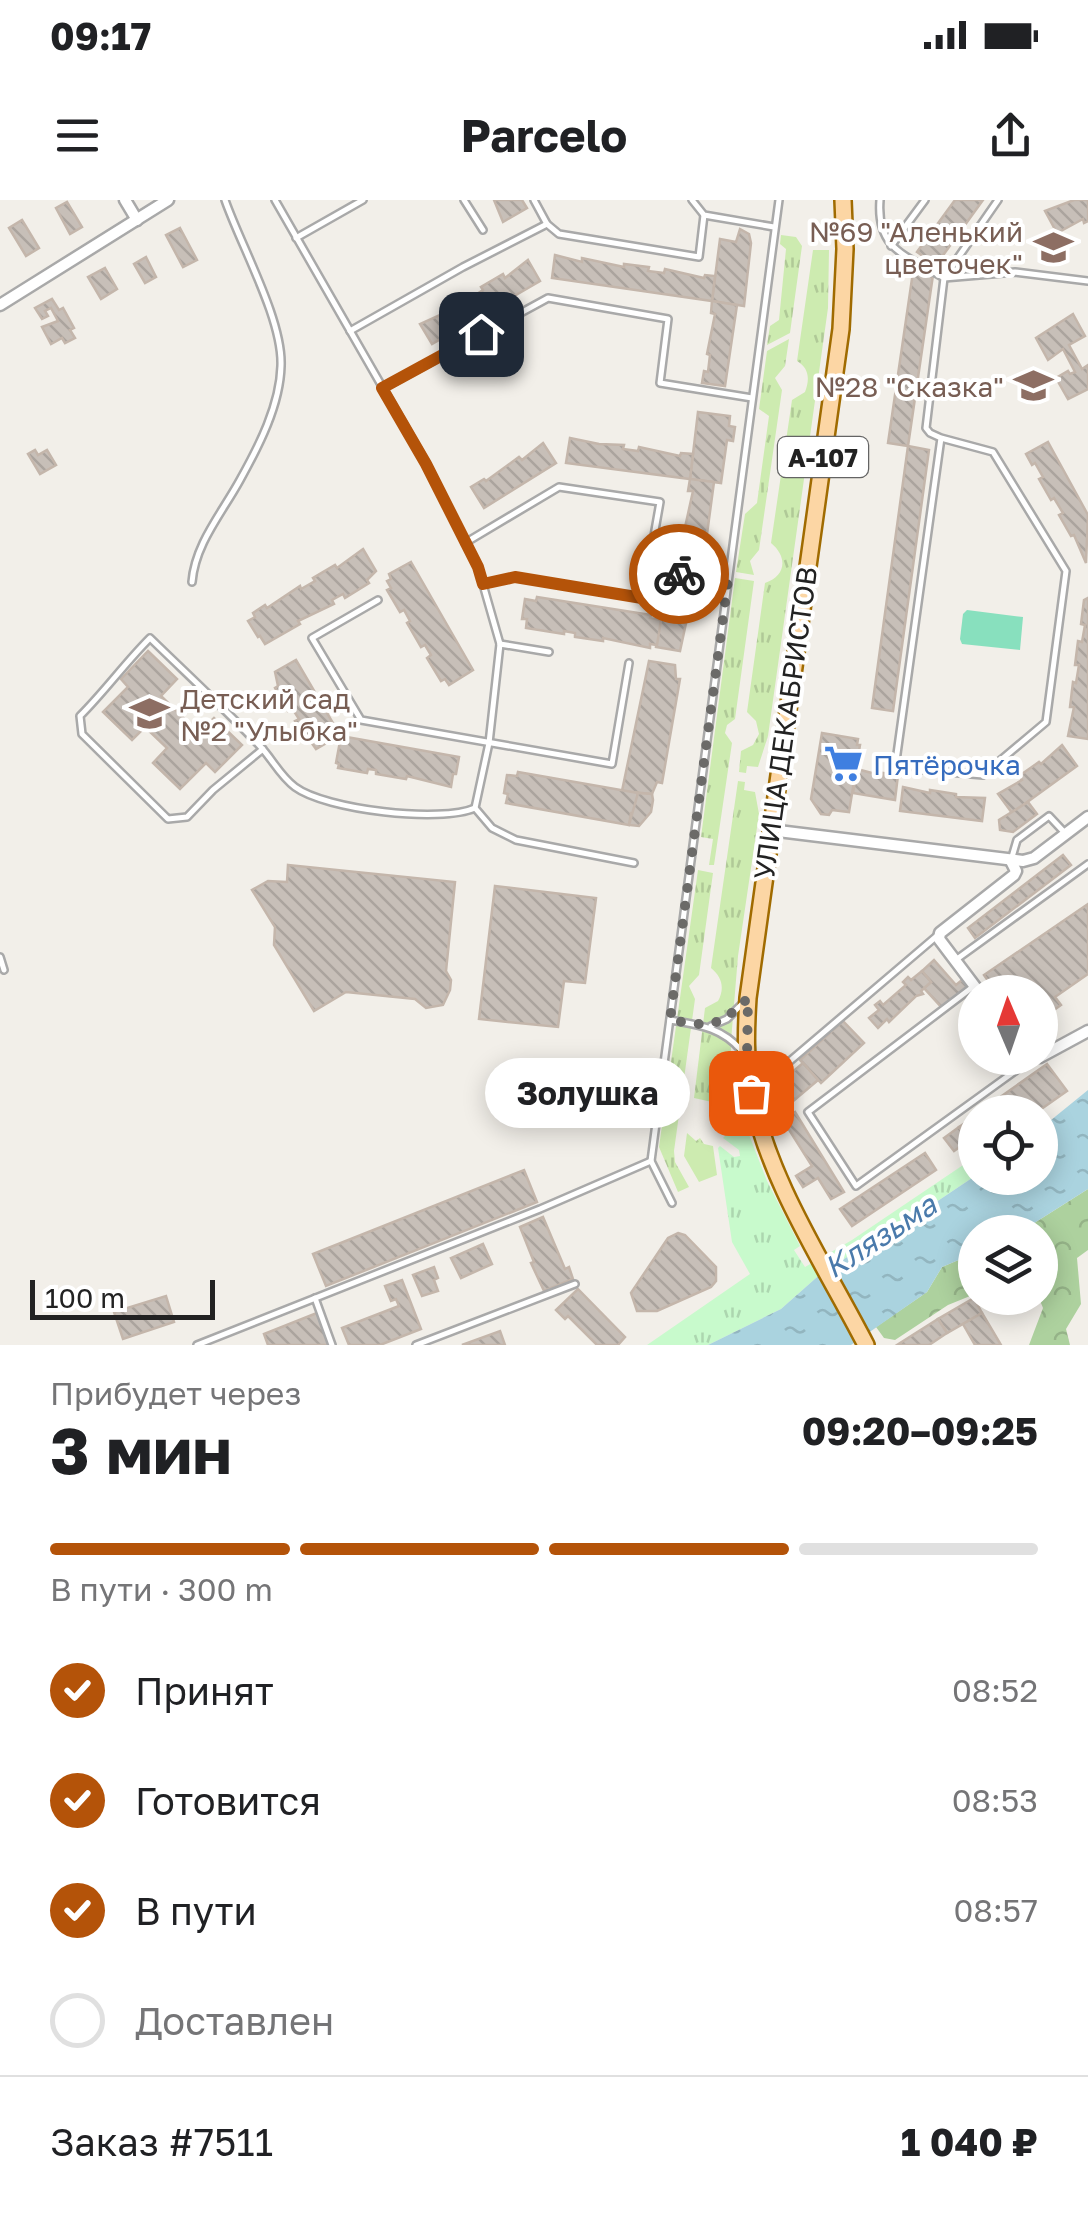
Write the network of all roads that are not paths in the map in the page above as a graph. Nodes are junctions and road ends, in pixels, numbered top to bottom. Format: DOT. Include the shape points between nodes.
graph roads {
  1 [pos="125,200"];
  2 [pos="168,200"];
  3 [pos="225,200"];
  4 [pos="274,200"];
  5 [pos="364,200"];
  6 [pos="464,200"];
  7 [pos="534,200"];
  8 [pos="692,200"];
  9 [pos="779,200"];
  10 [pos="843,200"];
  11 [pos="880,200"];
  12 [pos="925,200"];
  13 [pos="998,200"];
  14 [pos="704,215"];
  15 [pos="136,220"];
  16 [pos="547,224"];
  17 [pos="776,228"];
  18 [pos="483,230"];
  19 [pos="296,238"];
  20 [pos="891,246"];
  21 [pos="944,278"];
  22 [pos="1088,281"];
  23 [pos="0,305"];
  24 [pos="350,331"];
  25 [pos="382,388"];
  26 [pos="752,398"];
  27 [pos="941,438"];
  28 [pos="465,543"];
  29 [pos="648,570"];
  30 [pos="728,580"];
  31 [pos="192,582"];
  32 [pos="483,584"];
  33 [pos="378,600"];
  34 [pos="500,644"];
  35 [pos="549,652"];
  36 [pos="629,663"];
  37 [pos="488,743"];
  38 [pos="263,749"];
  39 [pos="476,808"];
  40 [pos="1088,817"];
  41 [pos="770,830"];
  42 [pos="1066,834"];
  43 [pos="1011,862"];
  44 [pos="634,863"];
  45 [pos="1088,864"];
  46 [pos="940,933"];
  47 [pos="0,957"];
  48 [pos="955,960"];
  49 [pos="4,970"];
  50 [pos="966,975"];
  51 [pos="748,998"];
  52 [pos="958,1003"];
  53 [pos="670,1020"];
  54 [pos="709,1026"];
  55 [pos="1088,1030"];
  56 [pos="1058,1046"];
  57 [pos="747,1056"];
  58 [pos="1011,1075"];
  59 [pos="764,1084"];
  60 [pos="651,1161"];
  61 [pos="672,1203"];
  62 [pos="576,1284"];
  63 [pos="314,1298"];
  64 [pos="197,1345"];
  65 [pos="332,1345"];
  66 [pos="416,1345"];
  67 [pos="866,1345"];
  1 -- 15 [label="street"];
  2 -- 15 [label="street"];
  3 -- 31 [label="lane" via="274,324 282,363 266,424 194,564"];
  4 -- 19 [label="lane"];
  5 -- 19 [label="lane"];
  6 -- 18 [label="lane"];
  7 -- 16 [label="lane"];
  8 -- 14 [label="lane"];
  9 -- 17 [label="lane"];
  10 -- 41 [label="main road, УЛИЦА ДЕКАБРИСТОВ / А-107" via="841,328"];
  11 -- 20 [label="lane" via="880,222"];
  12 -- 20 [label="lane"];
  13 -- 21 [label="lane"];
  14 -- 16 [label="lane" via="699,257 559,234"];
  14 -- 17 [label="lane"];
  15 -- 23 [label="street"];
  16 -- 24 [label="lane"];
  17 -- 26 [label="lane"];
  19 -- 24 [label="lane"];
  20 -- 21 [label="lane"];
  21 -- 22 [label="lane" via="1015,272"];
  21 -- 27 [label="lane" via="926,423"];
  24 -- 25 [label="lane"];
  25 -- 26 [label="lane" via="548,298 668,320 660,382"];
  25 -- 28 [label="lane"];
  26 -- 30 [label="lane"];
  27 -- 27 [label="lane" via="993,452 1066,572 1046,722 983,776 896,761"];
  28 -- 29 [label="lane" via="559,486 660,502"];
  28 -- 32 [label="lane"];
  29 -- 30 [label="lane"];
  29 -- 32 [label="lane" via="642,598 515,577"];
  30 -- 53 [label="lane"];
  32 -- 34 [label="lane"];
  33 -- 37 [label="lane" via="312,638 361,720"];
  34 -- 35 [label="lane"];
  34 -- 37 [label="lane"];
  36 -- 37 [label="lane" via="612,764"];
  37 -- 39 [label="lane"];
  38 -- 38 [label="lane" via="186,817 168,819 82,734 80,716 150,638"];
  38 -- 39 [label="lane" via="299,790 332,801 443,816"];
  39 -- 44 [label="lane" via="492,828 516,840"];
  40 -- 42 [label="street"];
  41 -- 43 [label="street"];
  41 -- 51 [label="main road, УЛИЦА ДЕКАБРИСТОВ / А-107"];
  42 -- 43 [label="street" via="1034,858"];
  42 -- 43 [label="lane" via="1049,816 1017,840"];
  43 -- 46 [label="street" via="1014,876"];
  45 -- 48 [label="lane"];
  46 -- 48 [label="street"];
  46 -- 59 [label="lane"];
  47 -- 49 [label="lane"];
  48 -- 50 [label="street"];
  51 -- 54 [label="lane"];
  51 -- 57 [label="main road, УЛИЦА ДЕКАБРИСТОВ / А-107"];
  52 -- 58 [label="lane" via="808,1112 856,1186"];
  53 -- 54 [label="lane"];
  53 -- 60 [label="lane"];
  54 -- 57 [label="lane"];
  55 -- 56 [label="street"];
  57 -- 67 [label="main road, УЛИЦА ДЕКАБРИСТОВ / А-107" via="760,1129"];
  60 -- 61 [label="lane"];
  60 -- 63 [label="lane"];
  62 -- 66 [label="lane"];
  63 -- 64 [label="lane"];
  63 -- 65 [label="lane"];
}
